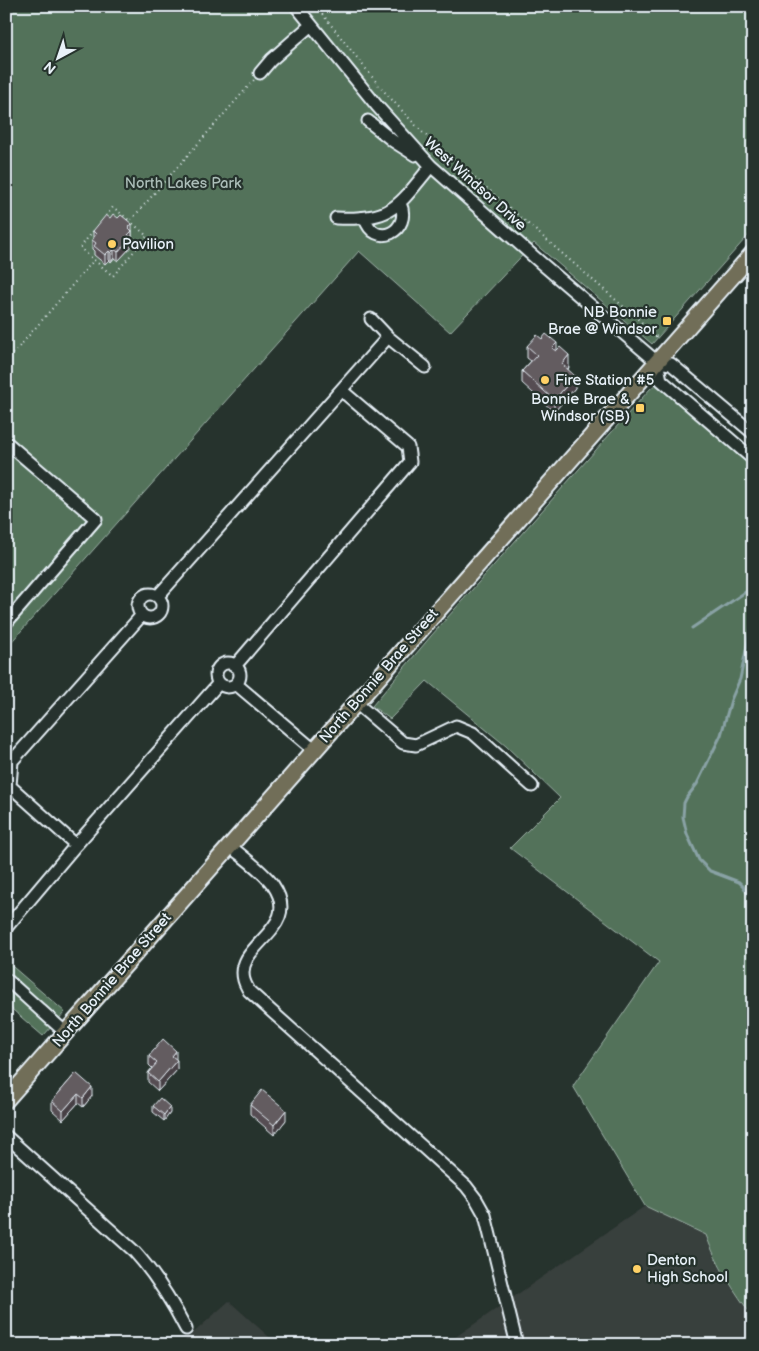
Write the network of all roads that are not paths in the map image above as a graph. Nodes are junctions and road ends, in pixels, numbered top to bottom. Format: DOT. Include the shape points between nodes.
graph roads {
  1 [pos="296,6"];
  2 [pos="311,25"];
  3 [pos="260,73"];
  4 [pos="368,121"];
  5 [pos="431,166"];
  6 [pos="400,203"];
  7 [pos="336,218"];
  8 [pos="365,218"];
  9 [pos="753,253"];
  10 [pos="371,320"];
  11 [pos="388,336"];
  12 [pos="656,362"];
  13 [pos="425,367"];
  14 [pos="341,390"];
  15 [pos="753,433"];
  16 [pos="6,442"];
  17 [pos="753,459"];
  18 [pos="158,596"];
  19 [pos="142,615"];
  20 [pos="6,623"];
  21 [pos="235,666"];
  22 [pos="219,683"];
  23 [pos="236,684"];
  24 [pos="356,703"];
  25 [pos="314,750"];
  26 [pos="532,786"];
  27 [pos="76,845"];
  28 [pos="230,846"];
  29 [pos="6,928"];
  30 [pos="6,980"];
  31 [pos="66,1033"];
  32 [pos="6,1100"];
  33 [pos="6,1136"];
  34 [pos="186,1329"];
  35 [pos="517,1345"];
  1 -- 2 [label="street, West Windsor Drive"];
  2 -- 3 [label="street"];
  2 -- 5 [label="street, West Windsor Drive"];
  4 -- 5 [label="street"];
  5 -- 6 [label="street"];
  5 -- 12 [label="street, West Windsor Drive"];
  6 -- 8 [label="street" via="384,213"];
  6 -- 8 [label="street" via="403,216 400,225 385,236 367,227"];
  7 -- 8 [label="street"];
  9 -- 12 [label="main road, North Bonnie Brae Street"];
  10 -- 11 [label="street"];
  11 -- 13 [label="street"];
  11 -- 14 [label="street"];
  12 -- 15 [label="street, West Windsor Drive" via="671,364"];
  12 -- 17 [label="street, West Windsor Drive" via="661,380"];
  12 -- 24 [label="main road, North Bonnie Brae Street"];
  14 -- 18 [label="street"];
  14 -- 21 [label="street" via="408,447 410,462"];
  16 -- 20 [label="street" via="96,518"];
  18 -- 19 [label="street" via="150,593 142,596 138,604"];
  18 -- 19 [label="street" via="163,607 160,614 149,618"];
  19 -- 27 [label="street" via="12,761 10,786"];
  21 -- 22 [label="street" via="228,663 220,666 216,676"];
  21 -- 23 [label="street" via="240,673"];
  22 -- 23 [label="street" via="229,687"];
  22 -- 27 [label="street"];
  23 -- 25 [label="street"];
  24 -- 25 [label="main road, North Bonnie Brae Street"];
  24 -- 26 [label="street" via="403,742 416,746 450,728 464,728"];
  25 -- 28 [label="main road, North Bonnie Brae Street"];
  27 -- 29 [label="street"];
  28 -- 31 [label="main road, North Bonnie Brae Street"];
  28 -- 35 [label="street" via="273,885 280,898 281,912 277,924 248,956 244,967 249,991 466,1186 476,1199 484,1215"];
  30 -- 31 [label="street"];
  31 -- 32 [label="main road, North Bonnie Brae Street"];
  33 -- 34 [label="street" via="134,1251 153,1272"];
}
